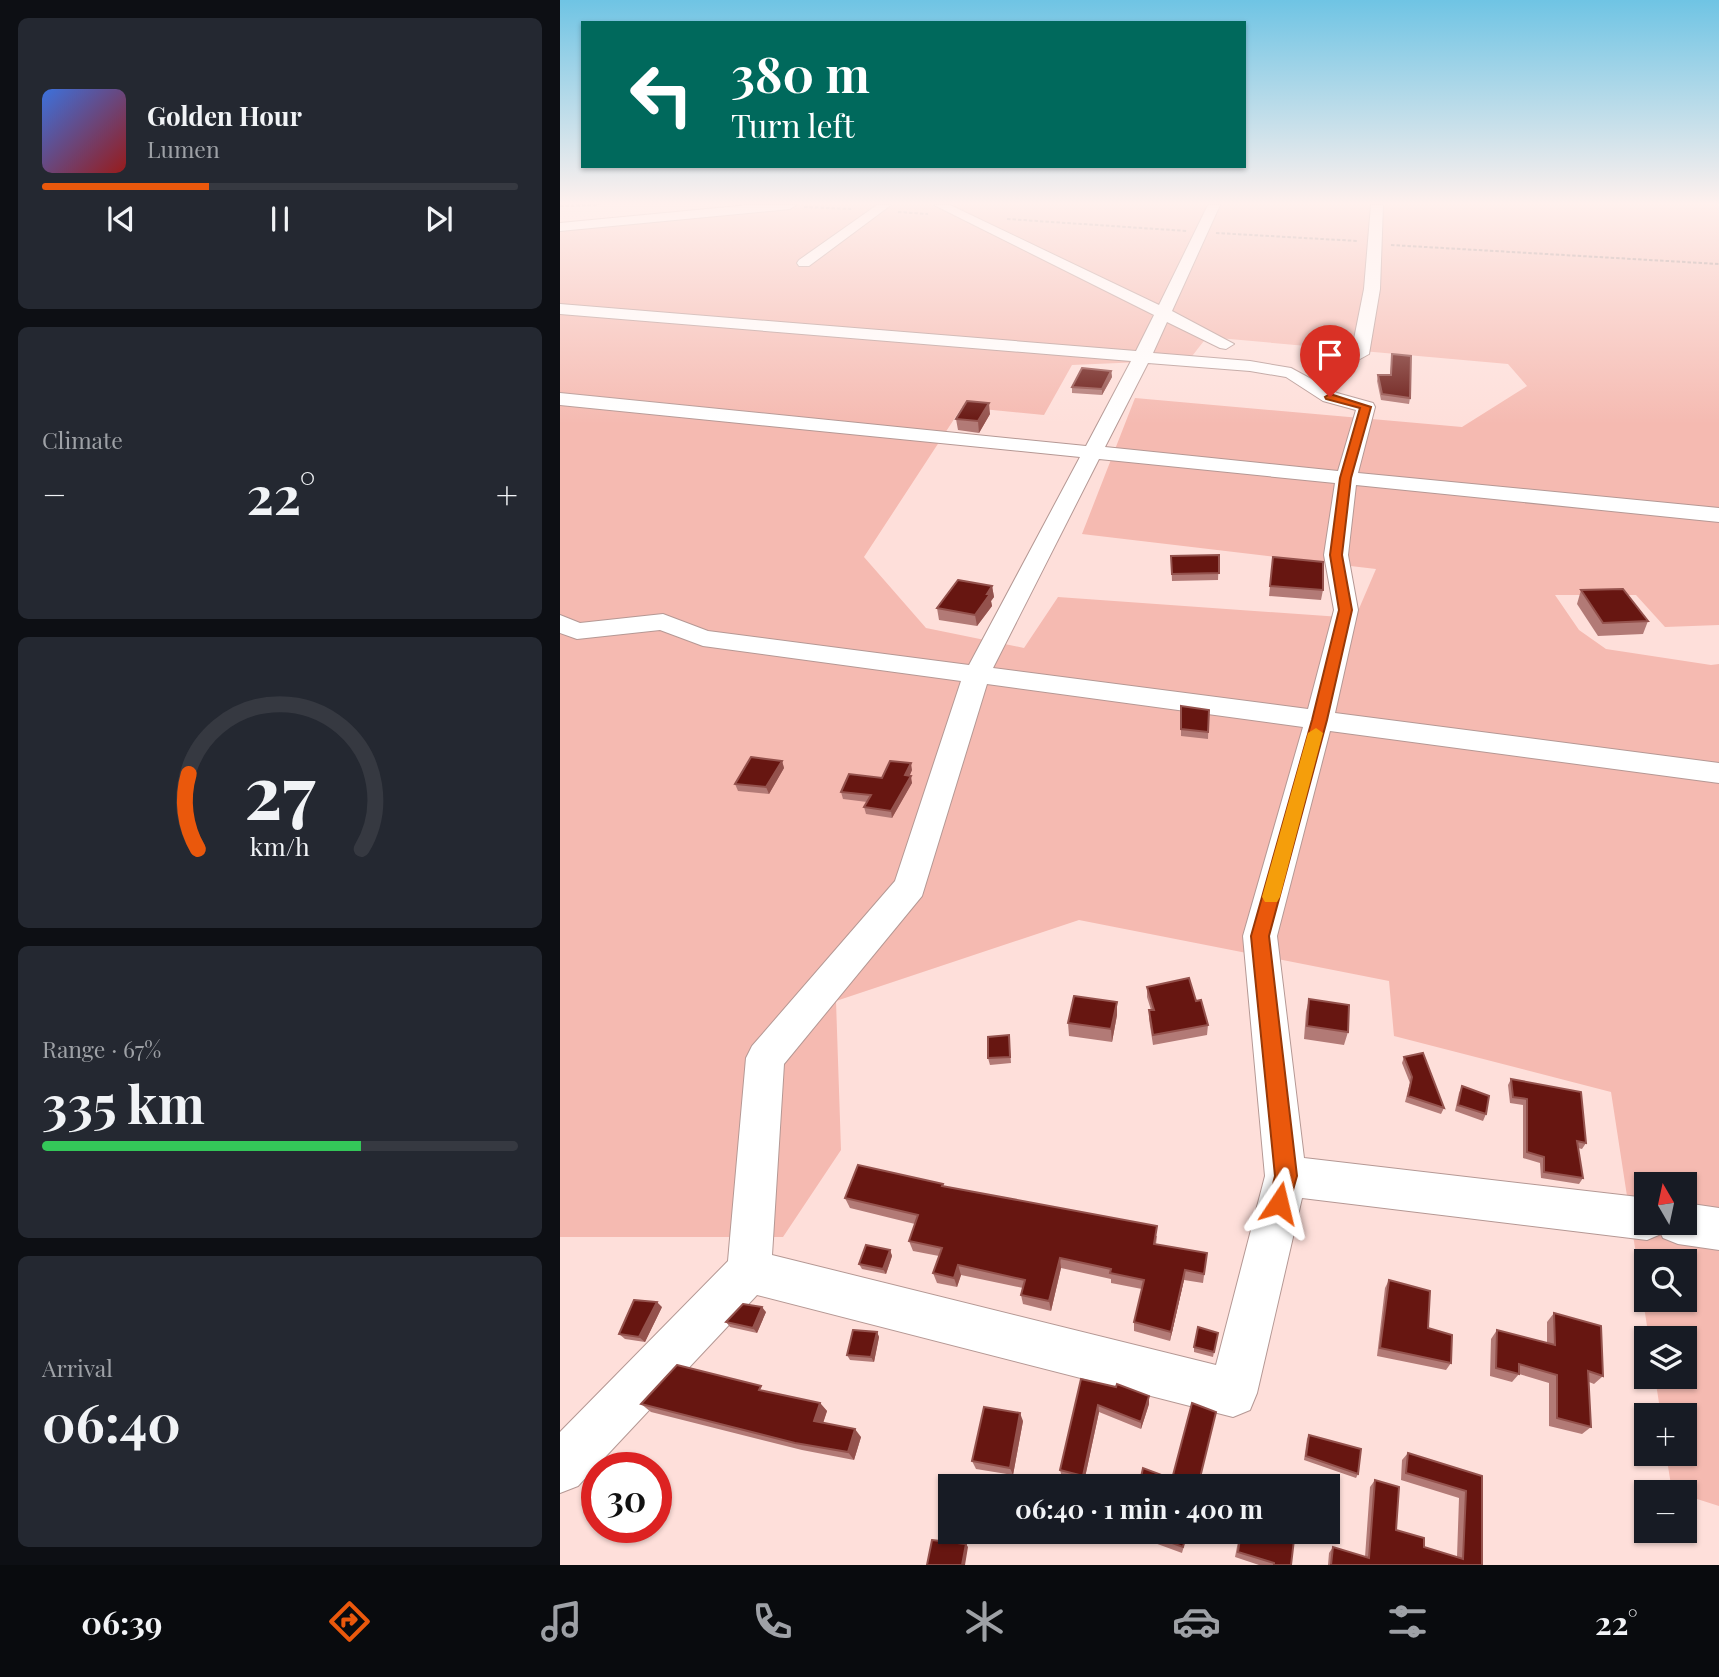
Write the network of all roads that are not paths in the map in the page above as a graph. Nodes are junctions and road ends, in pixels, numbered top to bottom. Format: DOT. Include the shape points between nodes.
graph roads {
  1 [pos="1092,278"];
  2 [pos="1179,278"];
  3 [pos="1372,278"];
  4 [pos="560,309"];
  5 [pos="1162,312"];
  6 [pos="1226,344"];
  7 [pos="1360,354"];
  8 [pos="1142,357"];
  9 [pos="560,399"];
  10 [pos="1092,454"];
  11 [pos="1346,478"];
  12 [pos="1719,515"];
  13 [pos="560,623"];
  14 [pos="976,674"];
  15 [pos="1319,720"];
  16 [pos="1719,773"];
  17 [pos="1286,1176"];
  18 [pos="1634,1217"];
  19 [pos="1698,1226"];
  20 [pos="1719,1229"];
  21 [pos="749,1271"];
  22 [pos="560,1468"];
  1 -- 5 [label="street"];
  2 -- 5 [label="street"];
  3 -- 7 [label="street"];
  4 -- 8 [label="street"];
  5 -- 6 [label="street"];
  5 -- 8 [label="street"];
  8 -- 10 [label="street"];
  8 -- 11 [label="street" via="1290,373 1330,397 1365,404"];
  9 -- 10 [label="street"];
  10 -- 11 [label="street"];
  10 -- 14 [label="street"];
  11 -- 12 [label="street"];
  11 -- 15 [label="street" via="1336,555 1346,610"];
  13 -- 14 [label="street" via="577,631 663,622 703,638"];
  14 -- 15 [label="street"];
  14 -- 21 [label="street" via="910,887 765,1058"];
  15 -- 16 [label="street"];
  15 -- 17 [label="street" via="1260,936"];
  17 -- 18 [label="street"];
  17 -- 21 [label="street" via="1233,1393"];
  19 -- 20 [label="street"];
  21 -- 22 [label="street"];
}
